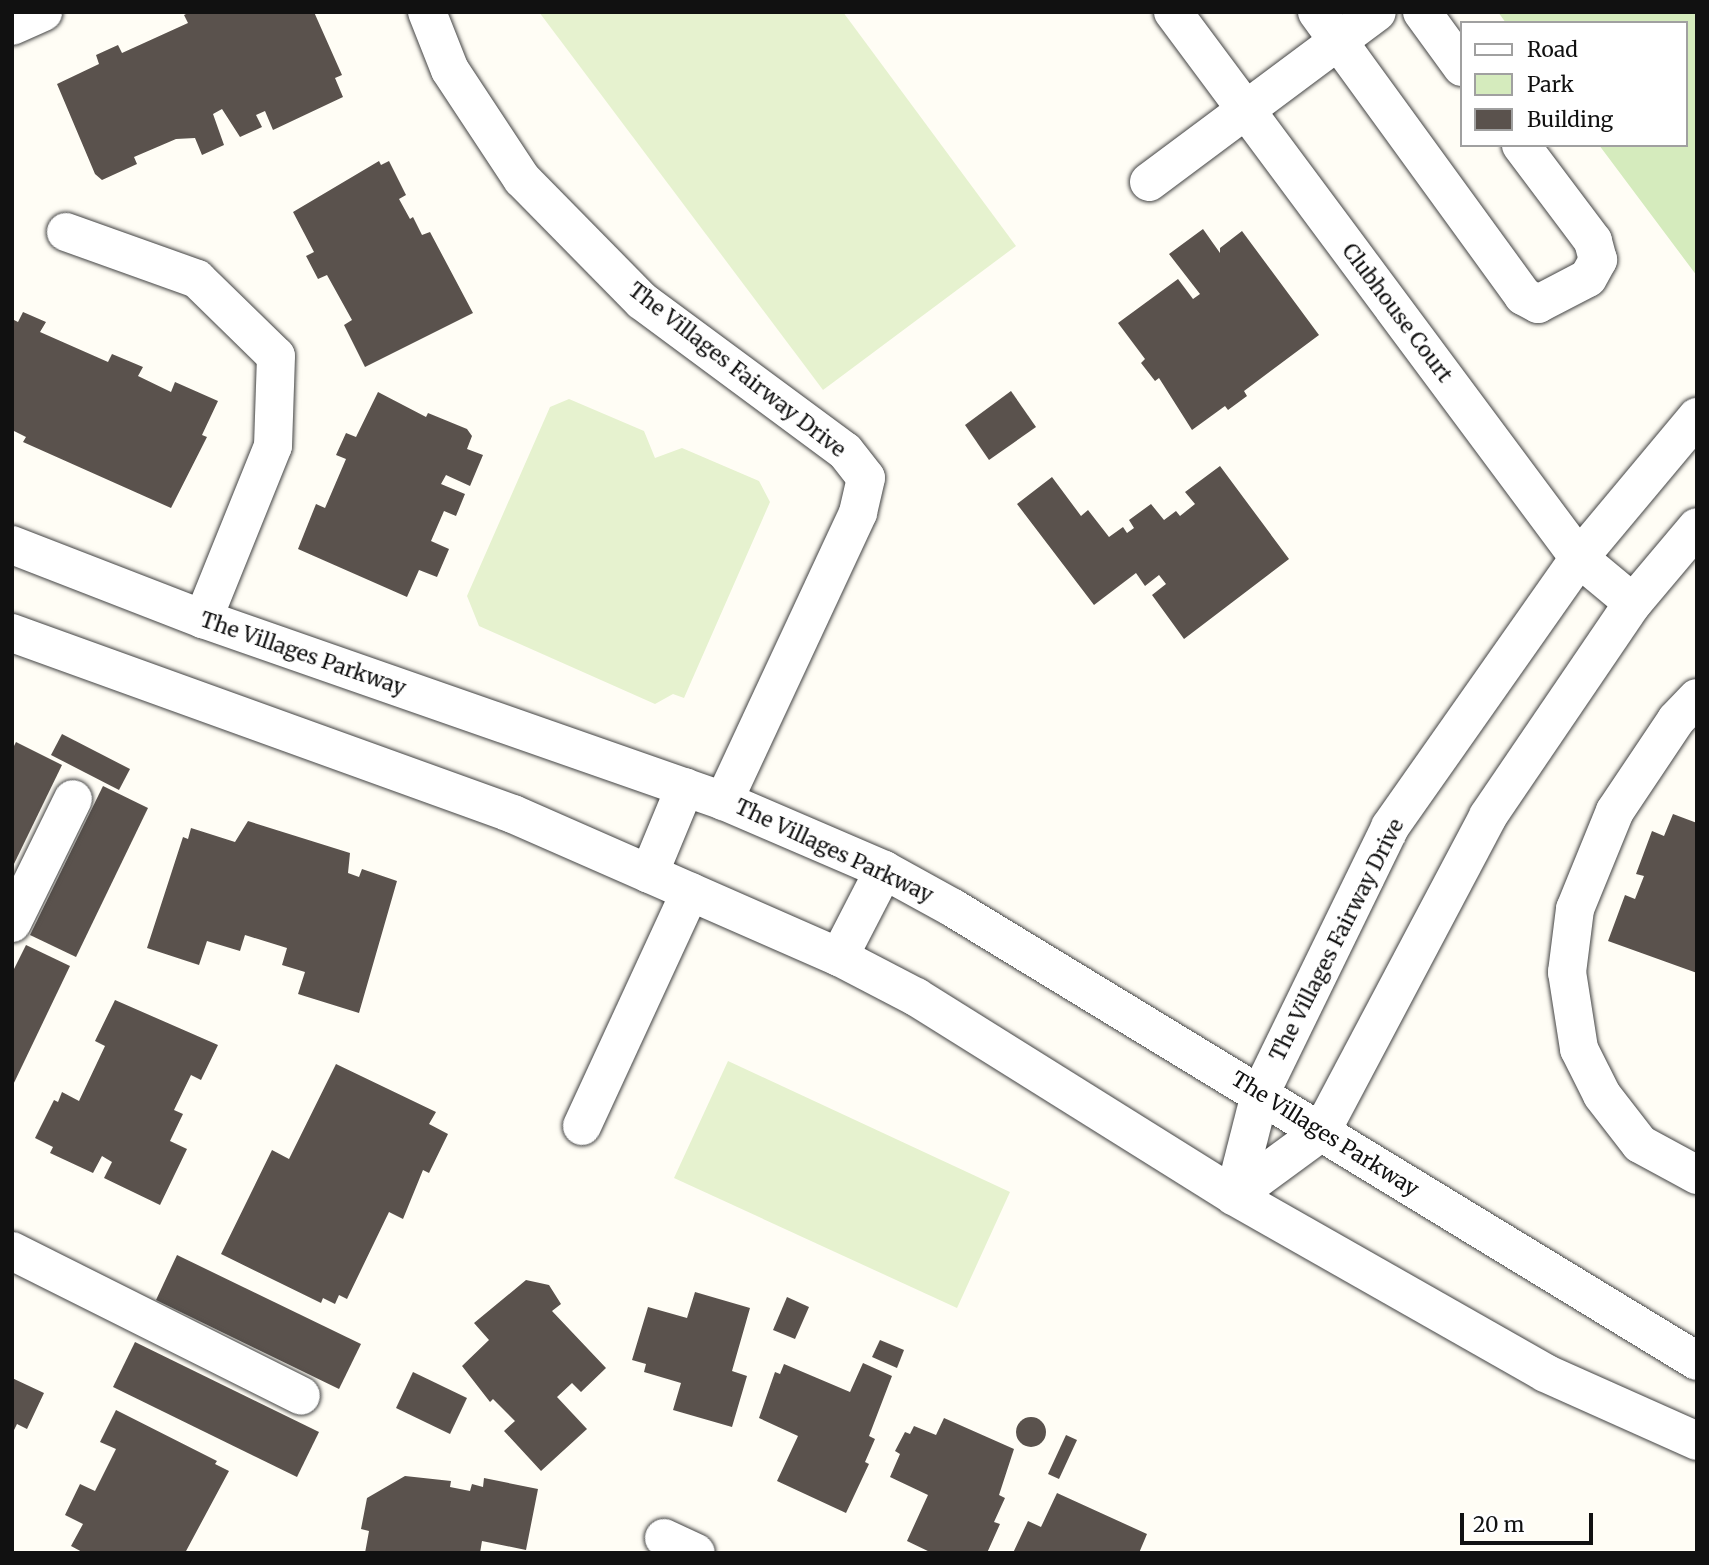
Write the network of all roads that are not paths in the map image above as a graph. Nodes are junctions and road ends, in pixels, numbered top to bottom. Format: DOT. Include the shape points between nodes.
graph roads {
  1 [pos="44,12"];
  2 [pos="428,12"];
  3 [pos="1173,12"];
  4 [pos="1377,12"];
  5 [pos="1422,12"];
  6 [pos="12,26"];
  7 [pos="1327,27"];
  8 [pos="1460,64"];
  9 [pos="1245,109"];
  10 [pos="1522,147"];
  11 [pos="1149,183"];
  12 [pos="66,232"];
  13 [pos="1697,417"];
  14 [pos="1697,527"];
  15 [pos="12,545"];
  16 [pos="1579,558"];
  17 [pos="1633,603"];
  18 [pos="203,619"];
  19 [pos="12,633"];
  20 [pos="1690,717"];
  21 [pos="685,787"];
  22 [pos="73,799"];
  23 [pos="724,801"];
  24 [pos="884,870"];
  25 [pos="649,874"];
  26 [pos="690,892"];
  27 [pos="12,923"];
  28 [pos="839,957"];
  29 [pos="1260,1094"];
  30 [pos="582,1126"];
  31 [pos="1321,1132"];
  32 [pos="1697,1175"];
  33 [pos="1234,1196"];
  34 [pos="12,1251"];
  35 [pos="1697,1361"];
  36 [pos="301,1396"];
  37 [pos="1697,1441"];
  1 -- 6 [label="street"];
  2 -- 23 [label="street, The Villages Fairway Drive" via="450,70 522,179 642,302 845,452 866,478 858,513"];
  3 -- 9 [label="street, Clubhouse Court"];
  4 -- 7 [label="street"];
  5 -- 8 [label="street"];
  7 -- 9 [label="street"];
  7 -- 10 [label="street" via="1523,296 1538,304 1588,278 1598,260 1592,241"];
  9 -- 11 [label="street"];
  9 -- 16 [label="street, Clubhouse Court"];
  12 -- 18 [label="street" via="197,279 276,356 273,446"];
  13 -- 16 [label="street, The Villages Fairway Drive"];
  14 -- 17 [label="street"];
  15 -- 18 [label="street, The Villages Parkway"];
  16 -- 17 [label="street, Clubhouse Court"];
  16 -- 29 [label="street, The Villages Fairway Drive" via="1390,827"];
  17 -- 31 [label="street" via="1488,816"];
  18 -- 21 [label="street, The Villages Parkway"];
  19 -- 25 [label="street" via="513,814"];
  20 -- 32 [label="street" via="1615,811 1575,909 1567,972 1579,1049 1602,1095 1640,1144"];
  21 -- 23 [label="street, The Villages Parkway"];
  21 -- 25 [label="street"];
  22 -- 27 [label="street"];
  23 -- 24 [label="street, The Villages Parkway"];
  24 -- 28 [label="street"];
  24 -- 29 [label="street, The Villages Parkway"];
  25 -- 26 [label="street"];
  26 -- 28 [label="street"];
  26 -- 30 [label="street"];
  28 -- 33 [label="street" via="915,998"];
  29 -- 31 [label="street, The Villages Parkway"];
  29 -- 33 [label="street, The Villages Fairway Drive"];
  31 -- 33 [label="street"];
  31 -- 35 [label="street, The Villages Parkway"];
  33 -- 37 [label="street" via="1545,1373"];
  34 -- 36 [label="street"];
}
